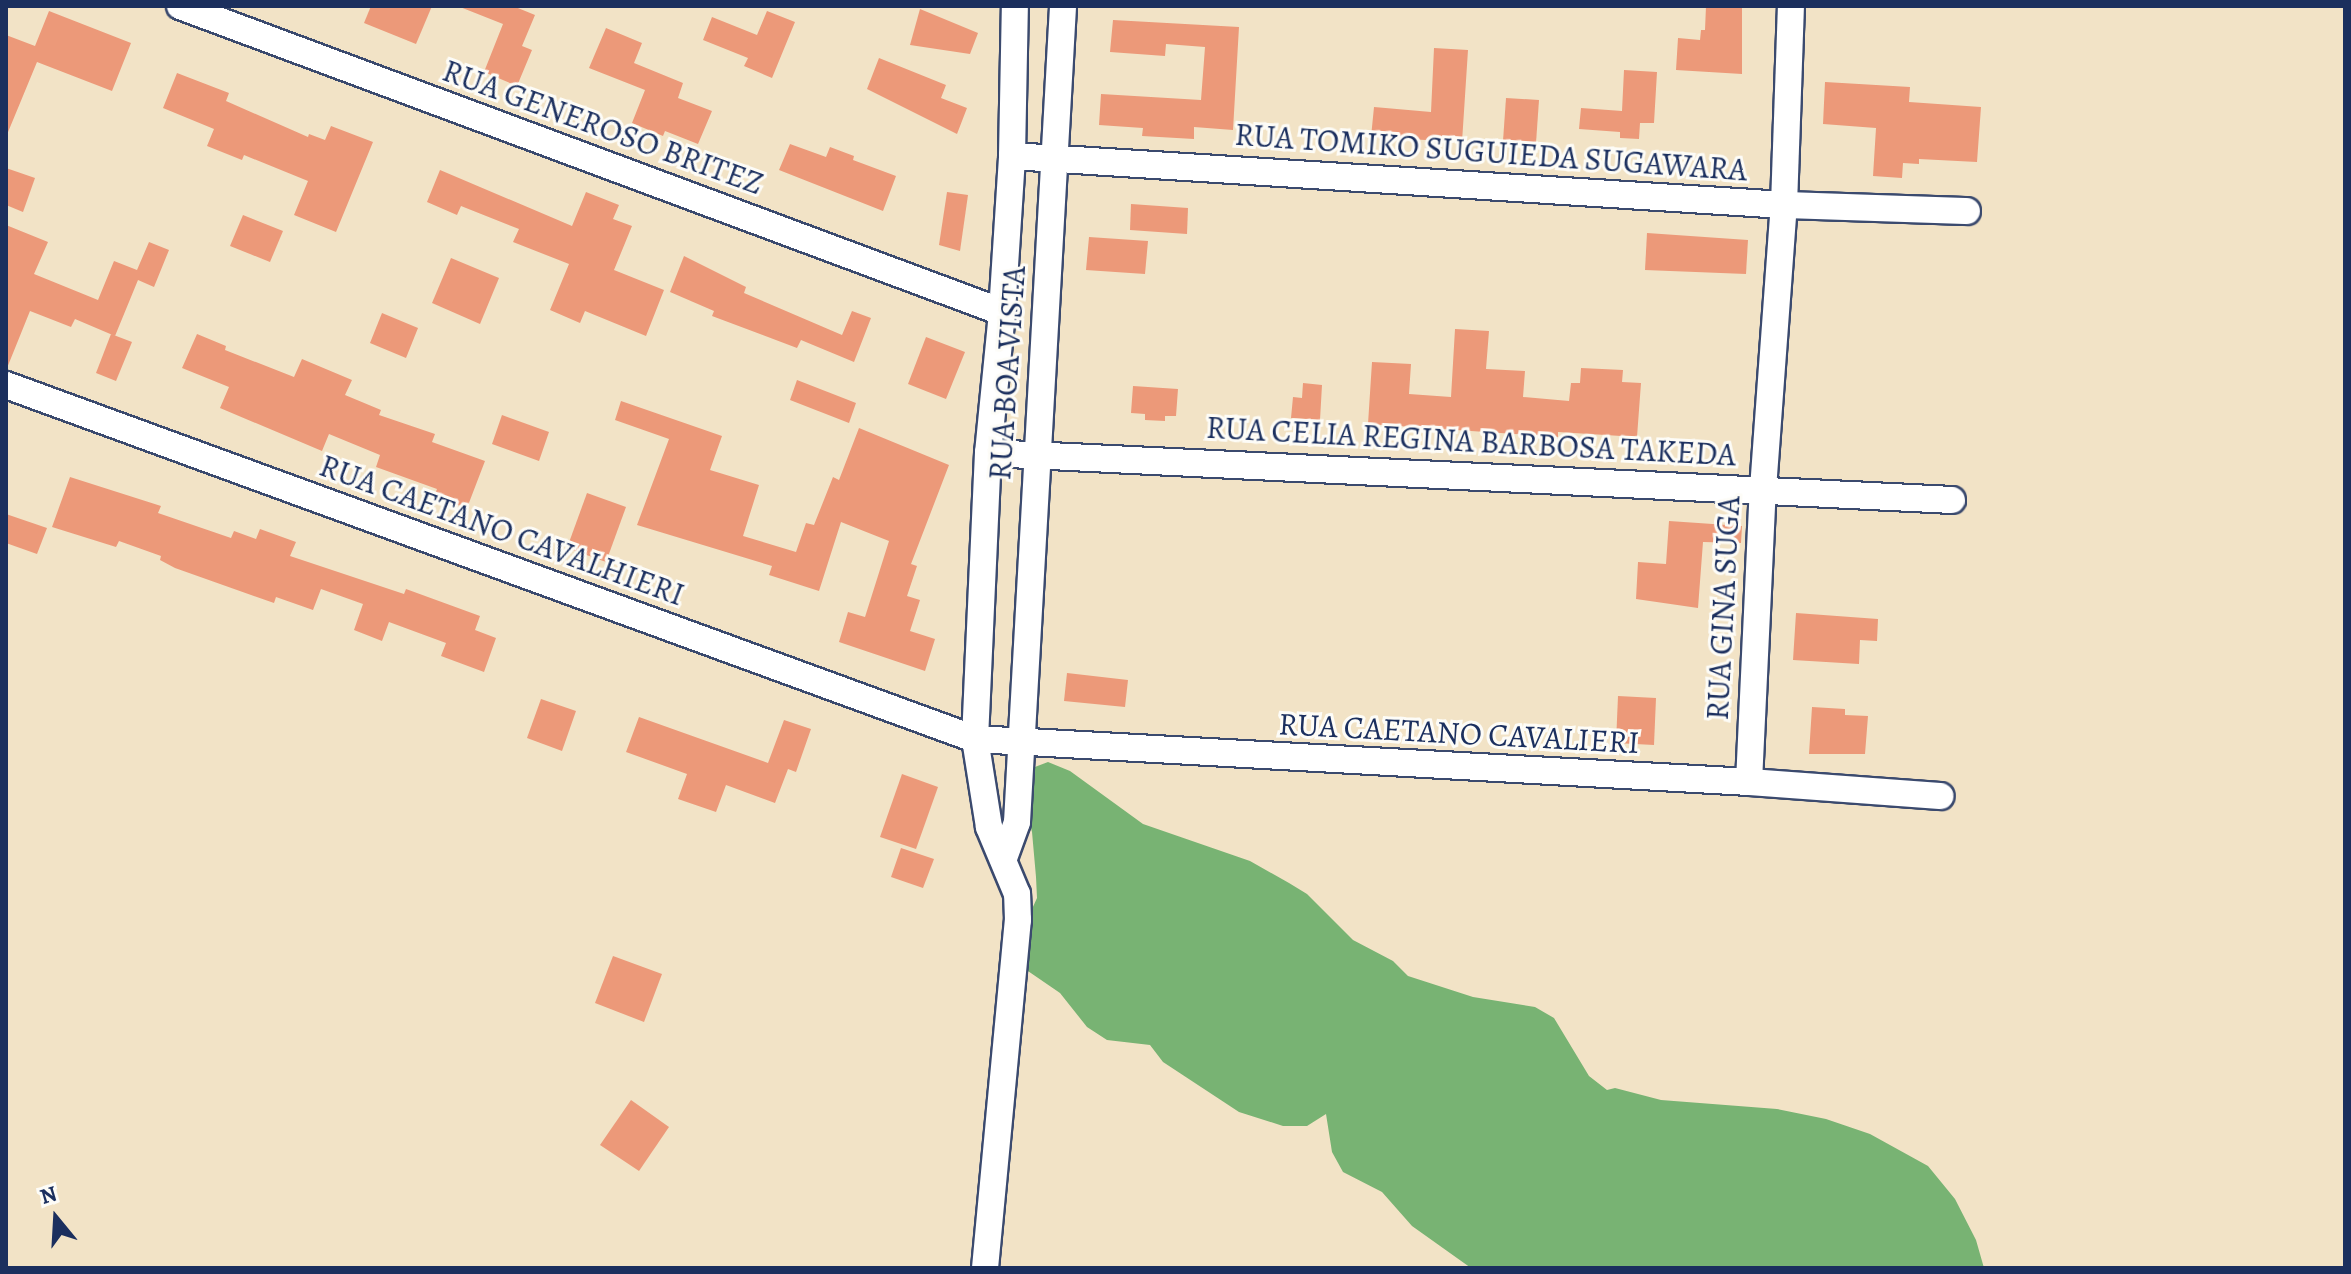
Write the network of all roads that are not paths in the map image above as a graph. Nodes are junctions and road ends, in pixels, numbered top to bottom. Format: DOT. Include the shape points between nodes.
graph roads {
  1 [pos="180,6"];
  2 [pos="1015,6"];
  3 [pos="1063,6"];
  4 [pos="1791,6"];
  5 [pos="1012,156"];
  6 [pos="1056,159"];
  7 [pos="1784,205"];
  8 [pos="1967,211"];
  9 [pos="1002,312"];
  10 [pos="6,385"];
  11 [pos="988,453"];
  12 [pos="1035,453"];
  13 [pos="1763,489"];
  14 [pos="1952,500"];
  15 [pos="975,739"];
  16 [pos="1020,744"];
  17 [pos="1749,782"];
  18 [pos="1940,796"];
  19 [pos="1004,858"];
  20 [pos="985,1268"];
  1 -- 9 [label="street, RUA GENEROSO BRITEZ"];
  2 -- 5 [label="street, RUA BOA VISTA"];
  3 -- 6 [label="street, RUA BOA VISTA"];
  4 -- 7 [label="street, RUA GINA SUGA"];
  5 -- 6 [label="street, RUA TOMIKO SUGUIEDA SUGAWARA"];
  5 -- 9 [label="street, RUA BOA VISTA"];
  6 -- 7 [label="street, RUA TOMIKO SUGUIEDA SUGAWARA"];
  6 -- 12 [label="street, RUA BOA VISTA"];
  7 -- 8 [label="street, RUA TOMIKO SUGUIEDA SUGAWARA"];
  7 -- 13 [label="street, RUA GINA SUGA"];
  9 -- 11 [label="street, RUA BOA VISTA"];
  10 -- 15 [label="street, RUA CAETANO CAVALHIERI"];
  11 -- 12 [label="street, RUA CELIA REGINA BARBOSA TAKEDA"];
  11 -- 15 [label="street, RUA BOA VISTA"];
  12 -- 13 [label="street, RUA CELIA REGINA BARBOSA TAKEDA"];
  12 -- 16 [label="street, RUA BOA VISTA"];
  13 -- 14 [label="street, RUA CELIA REGINA BARBOSA TAKEDA"];
  13 -- 17 [label="street, RUA GINA SUGA"];
  15 -- 16 [label="street, RUA CAETANO CAVALIERI"];
  15 -- 19 [label="street, RUA BOA VISTA" via="989,827"];
  16 -- 17 [label="street, RUA CAETANO CAVALIERI"];
  16 -- 19 [label="street, RUA BOA VISTA" via="1017,822"];
  17 -- 18 [label="street, RUA CAETANO CAVALIERI"];
  19 -- 20 [label="street, RUA BOA VISTA" via="1017,894 1018,920"];
}
